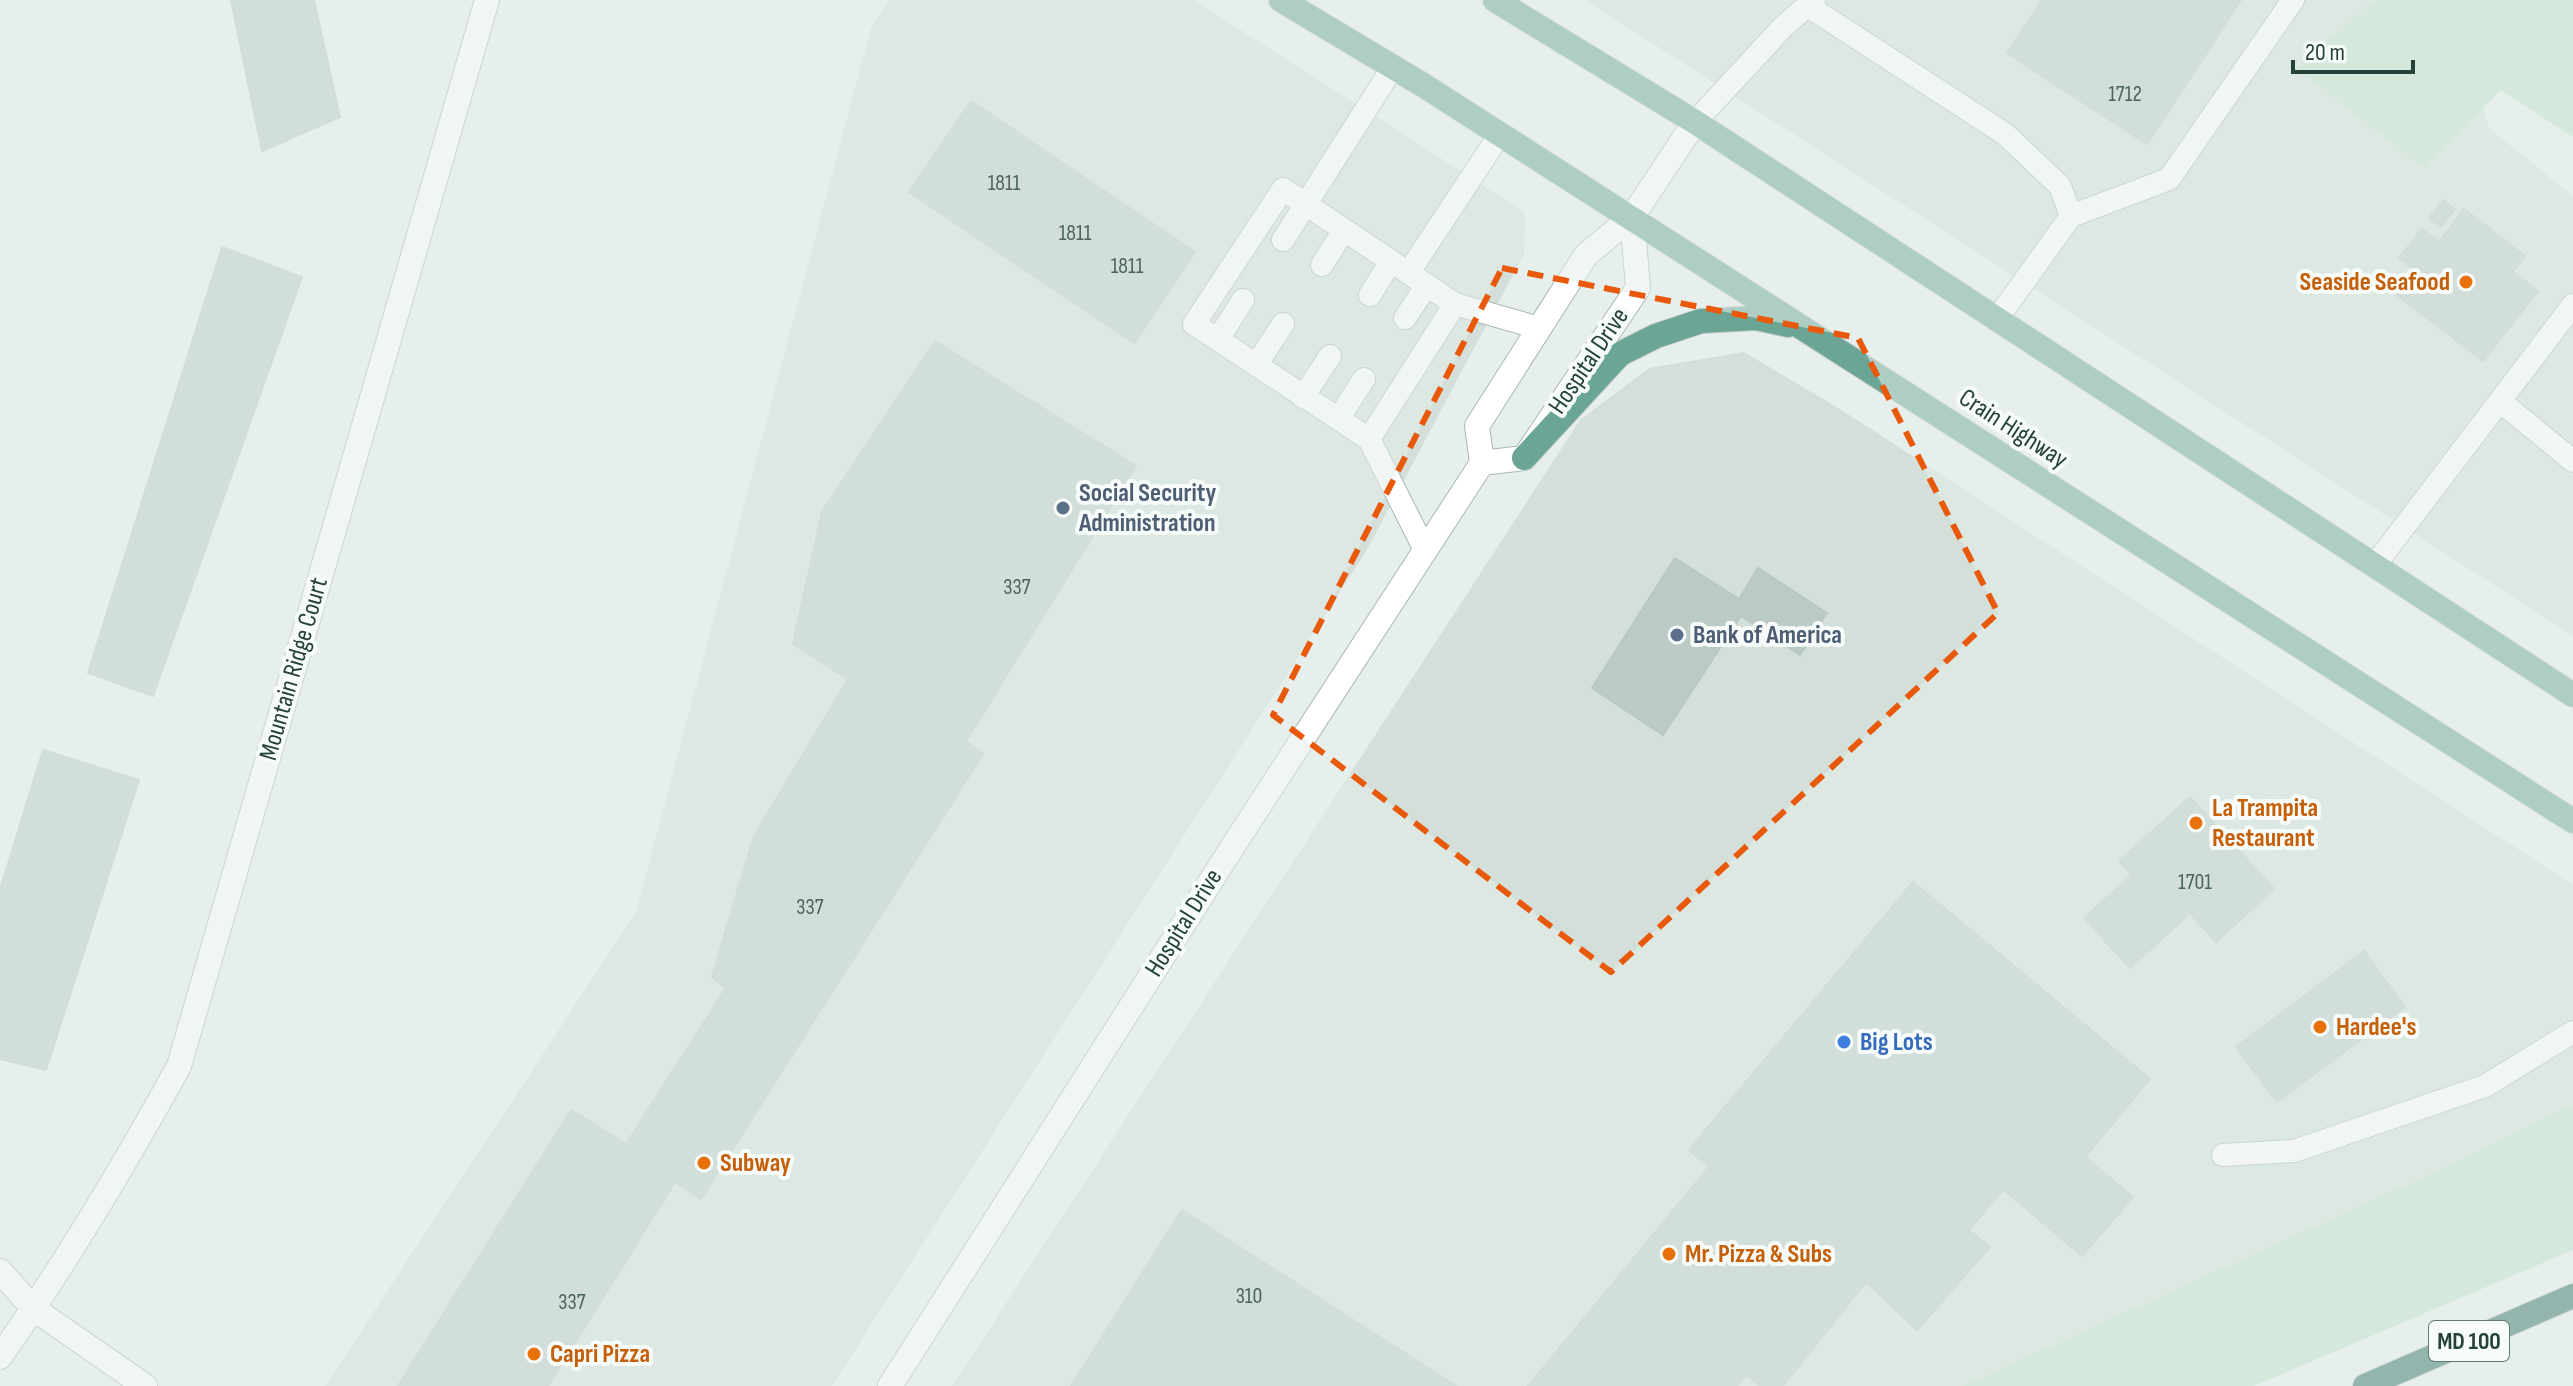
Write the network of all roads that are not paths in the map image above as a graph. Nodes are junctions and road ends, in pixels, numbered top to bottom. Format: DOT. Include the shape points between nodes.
graph roads {
  1 [pos="487,0"];
  2 [pos="1281,0"];
  3 [pos="1495,0"];
  4 [pos="2293,0"];
  5 [pos="1811,3"];
  6 [pos="1393,67"];
  7 [pos="1695,122"];
  8 [pos="1500,134"];
  9 [pos="1306,204"];
  10 [pos="2071,216"];
  11 [pos="1632,217"];
  12 [pos="1344,230"];
  13 [pos="1283,240"];
  14 [pos="1322,265"];
  15 [pos="1409,273"];
  16 [pos="1370,295"];
  17 [pos="1243,300"];
  18 [pos="1455,304"];
  19 [pos="2573,305"];
  20 [pos="1405,318"];
  21 [pos="1997,319"];
  22 [pos="1283,324"];
  23 [pos="1539,328"];
  24 [pos="1806,330"];
  25 [pos="1218,339"];
  26 [pos="1330,356"];
  27 [pos="1256,365"];
  28 [pos="1364,379"];
  29 [pos="1303,397"];
  30 [pos="2500,401"];
  31 [pos="1338,419"];
  32 [pos="1369,439"];
  33 [pos="1524,458"];
  34 [pos="2573,461"];
  35 [pos="1482,463"];
  36 [pos="1425,550"];
  37 [pos="2375,565"];
  38 [pos="2573,695"];
  39 [pos="2573,821"];
  40 [pos="2573,1032"];
  41 [pos="2223,1155"];
  42 [pos="0,1271"];
  43 [pos="2573,1296"];
  44 [pos="34,1309"];
  45 [pos="0,1357"];
  46 [pos="145,1386"];
  47 [pos="890,1386"];
  48 [pos="2365,1386"];
  1 -- 44 [label="street, Mountain Ridge Court" via="179,1066"];
  2 -- 6 [label="main road, Crain Highway"];
  3 -- 7 [label="main road"];
  4 -- 10 [label="lane" via="2169,179"];
  5 -- 7 [label="lane"];
  5 -- 10 [label="lane" via="2005,134 2060,186"];
  6 -- 8 [label="main road, Crain Highway"];
  6 -- 9 [label="lane"];
  7 -- 11 [label="street"];
  7 -- 21 [label="main road"];
  8 -- 11 [label="main road, Crain Highway"];
  8 -- 15 [label="lane"];
  9 -- 12 [label="lane"];
  9 -- 13 [label="lane"];
  9 -- 25 [label="lane" via="1283,189 1194,324"];
  10 -- 21 [label="lane"];
  11 -- 23 [label="street" via="1586,255"];
  11 -- 24 [label="main road, Crain Highway"];
  11 -- 33 [label="street, Hospital Drive" via="1638,288"];
  12 -- 14 [label="lane"];
  12 -- 15 [label="lane"];
  15 -- 16 [label="lane"];
  15 -- 18 [label="lane"];
  15 -- 20 [label="lane"];
  17 -- 25 [label="lane"];
  18 -- 23 [label="lane"];
  18 -- 32 [label="lane"];
  19 -- 30 [label="lane"];
  21 -- 37 [label="main road"];
  22 -- 27 [label="lane"];
  23 -- 35 [label="street" via="1477,426"];
  24 -- 33 [label="main road" via="1756,318 1701,321 1656,336 1620,354"];
  24 -- 39 [label="main road, Crain Highway"];
  25 -- 27 [label="lane"];
  26 -- 29 [label="lane"];
  27 -- 29 [label="lane"];
  28 -- 31 [label="lane"];
  29 -- 31 [label="lane"];
  30 -- 34 [label="lane"];
  30 -- 37 [label="lane"];
  31 -- 32 [label="lane"];
  32 -- 36 [label="lane"];
  33 -- 35 [label="street"];
  35 -- 36 [label="street, Hospital Drive"];
  36 -- 47 [label="street, Hospital Drive"];
  37 -- 38 [label="main road"];
  40 -- 41 [label="lane" via="2485,1086 2294,1151"];
  42 -- 44 [label="street"];
  43 -- 48 [label="highway, MD 100"];
  44 -- 45 [label="street, Mountain Ridge Court"];
  44 -- 46 [label="street"];
}
